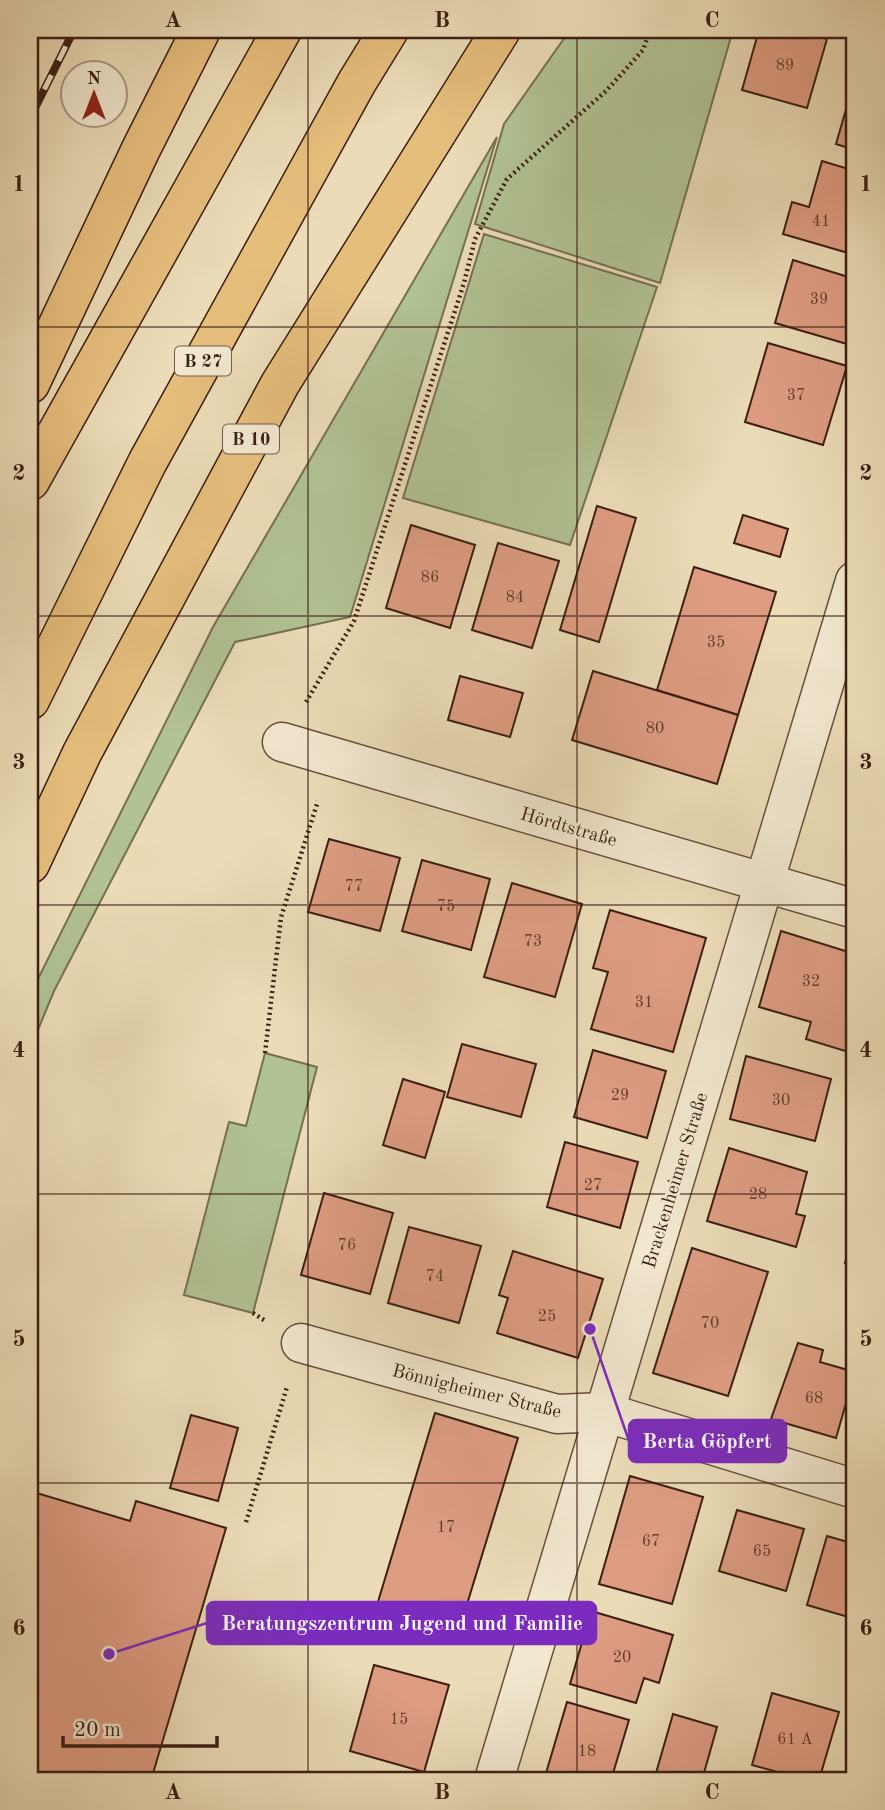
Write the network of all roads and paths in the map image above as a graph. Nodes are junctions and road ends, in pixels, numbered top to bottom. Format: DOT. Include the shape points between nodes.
graph roads {
  1 [pos="201,30"];
  2 [pos="282,30"];
  3 [pos="389,30"];
  4 [pos="501,30"];
  5 [pos="650,30"];
  6 [pos="30,384"];
  7 [pos="30,481"];
  8 [pos="855,581"];
  9 [pos="30,700"];
  10 [pos="282,742"];
  11 [pos="332,757"];
  12 [pos="30,864"];
  13 [pos="764,884"];
  14 [pos="855,909"];
  15 [pos="265,1053"];
  16 [pos="300,1343"];
  17 [pos="604,1412"];
  18 [pos="855,1489"];
  19 [pos="246,1522"];
  20 [pos="494,1780"];
  1 -- 6 [label="highway"];
  2 -- 7 [label="highway"];
  3 -- 9 [label="highway, B 27" via="147,463"];
  4 -- 12 [label="highway, B 10" via="280,384 82,753"];
  5 -- 10 [label="path" via="643,50 606,91 507,179 475,239 354,621"];
  8 -- 13 [label="street, Brackenheimer Straße"];
  10 -- 11 [label="street, Hördtstraße"];
  11 -- 13 [label="street, Hördtstraße"];
  11 -- 15 [label="path" via="281,917"];
  13 -- 14 [label="street, Hördtstraße"];
  13 -- 17 [label="street, Brackenheimer Straße"];
  16 -- 17 [label="street, Bönnigheimer Straße" via="557,1414"];
  16 -- 19 [label="path"];
  17 -- 18 [label="street, Bönnigheimer Straße"];
  17 -- 20 [label="street, Brackenheimer Straße"];
}
